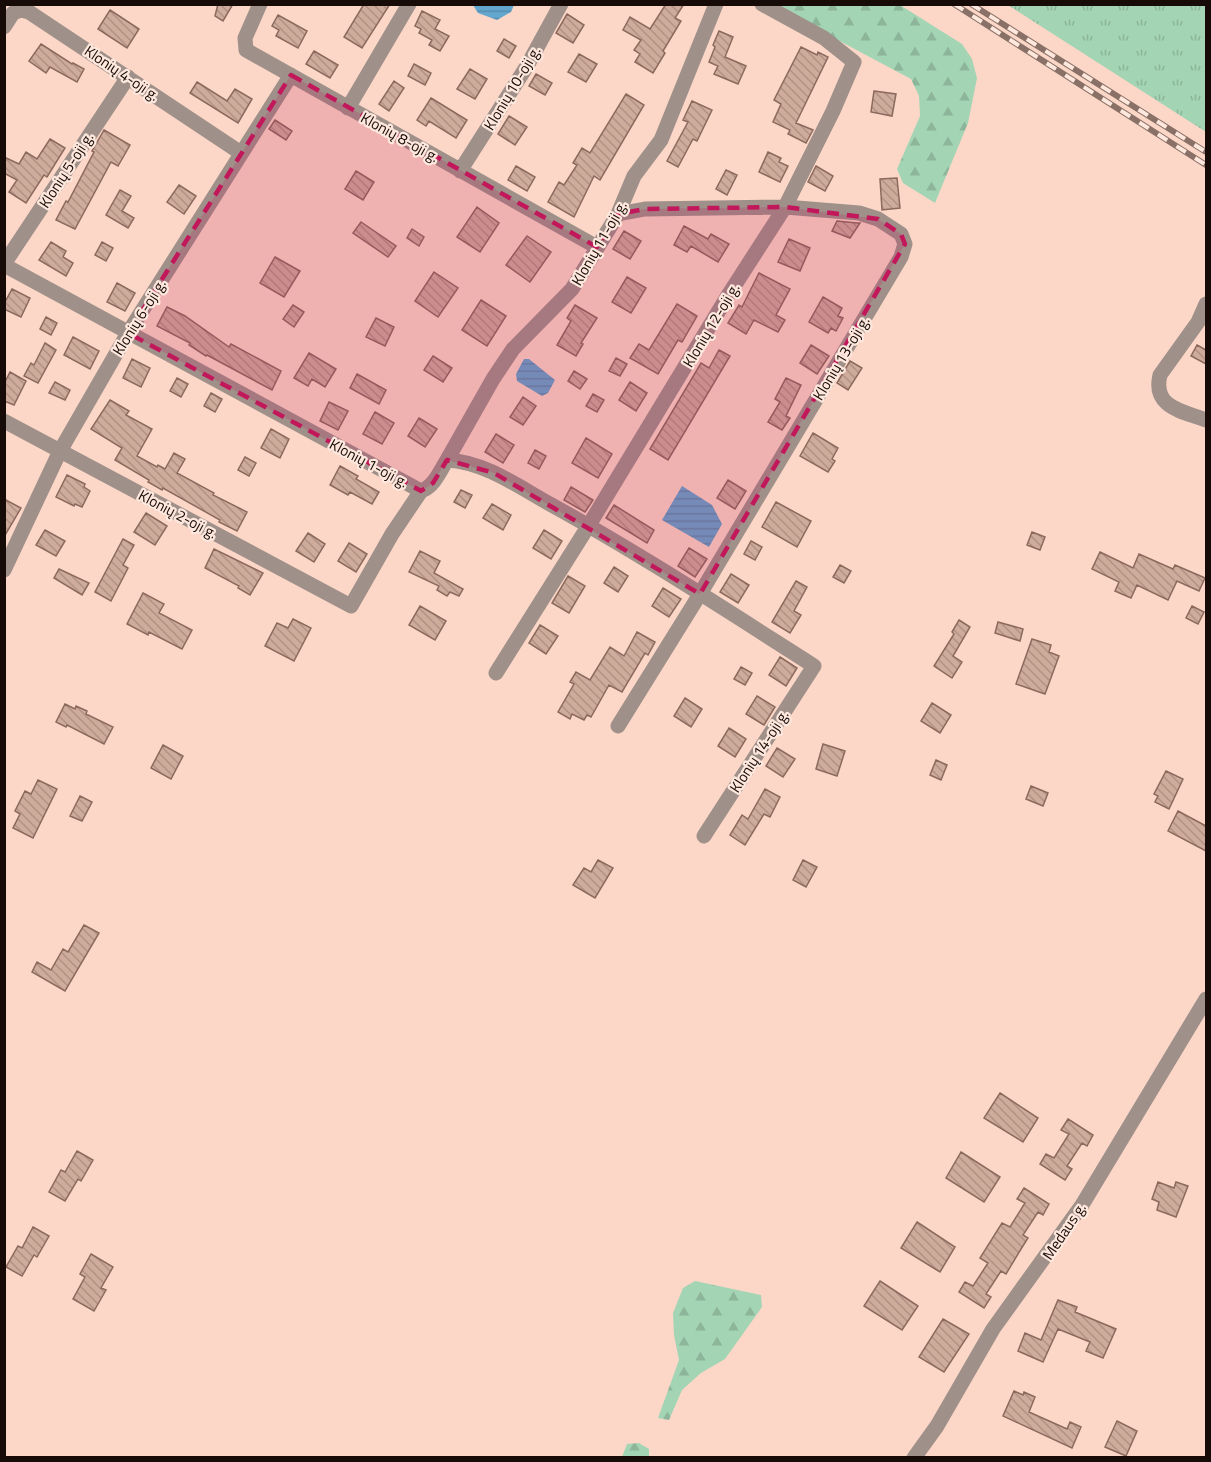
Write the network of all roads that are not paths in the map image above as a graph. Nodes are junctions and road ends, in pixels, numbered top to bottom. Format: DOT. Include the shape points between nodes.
graph roads {
  1 [pos="260,4"];
  2 [pos="410,4"];
  3 [pos="561,4"];
  4 [pos="716,4"];
  5 [pos="762,4"];
  6 [pos="4,27"];
  7 [pos="291,75"];
  8 [pos="128,77"];
  9 [pos="348,108"];
  10 [pos="241,153"];
  11 [pos="460,171"];
  12 [pos="785,207"];
  13 [pos="618,214"];
  14 [pos="597,247"];
  15 [pos="4,265"];
  16 [pos="1206,304"];
  17 [pos="128,333"];
  18 [pos="1206,420"];
  19 [pos="4,421"];
  20 [pos="60,451"];
  21 [pos="447,460"];
  22 [pos="421,491"];
  23 [pos="589,525"];
  24 [pos="4,570"];
  25 [pos="700,594"];
  26 [pos="496,673"];
  27 [pos="618,726"];
  28 [pos="704,836"];
  29 [pos="1206,999"];
  30 [pos="914,1458"];
  1 -- 7 [label="street, Klonių 8-oji g." via="245,38 246,50"];
  2 -- 9 [label="street"];
  3 -- 11 [label="street, Klonių 10-oji g."];
  4 -- 13 [label="street, Klonių 11-oji g." via="661,140 634,176"];
  5 -- 12 [label="street, Klonių 12-oji g." via="824,38 854,62"];
  6 -- 8 [label="street, Klonių 4-oji g." via="13,13 29,12"];
  7 -- 9 [label="street, Klonių 8-oji g."];
  7 -- 10 [label="street, Klonių 6-oji g."];
  8 -- 10 [label="street, Klonių 4-oji g."];
  8 -- 15 [label="street, Klonių 5-oji g."];
  9 -- 11 [label="street, Klonių 8-oji g."];
  10 -- 17 [label="street, Klonių 6-oji g."];
  11 -- 14 [label="street, Klonių 8-oji g."];
  12 -- 13 [label="street, Klonių 13-oji g." via="645,208"];
  12 -- 23 [label="street, Klonių 12-oji g."];
  12 -- 25 [label="street, Klonių 13-oji g." via="859,213 878,219 901,234 905,244 901,257"];
  13 -- 14 [label="street, Klonių 11-oji g."];
  14 -- 21 [label="street, Klonių 11-oji g." via="572,289 513,349"];
  15 -- 17 [label="street, Klonių 1-oji g."];
  16 -- 18 [label="street" via="1158,384 1166,404"];
  17 -- 20 [label="street, Klonių 6-oji g."];
  17 -- 22 [label="street, Klonių 1-oji g."];
  19 -- 20 [label="street, Klonių 2-oji g."];
  20 -- 22 [label="street, Klonių 2-oji g." via="351,606"];
  20 -- 24 [label="street, Klonių 6-oji g."];
  21 -- 22 [label="street, Klonių 1-oji g." via="433,483"];
  21 -- 23 [label="street" via="470,463 494,473"];
  23 -- 25 [label="street"];
  23 -- 26 [label="street, Klonių 12-oji g."];
  25 -- 27 [label="street, Klonių 13-oji g."];
  25 -- 28 [label="street, Klonių 14-oji g." via="814,666"];
  29 -- 30 [label="street, Medaus g." via="1082,1205 993,1329"];
}
